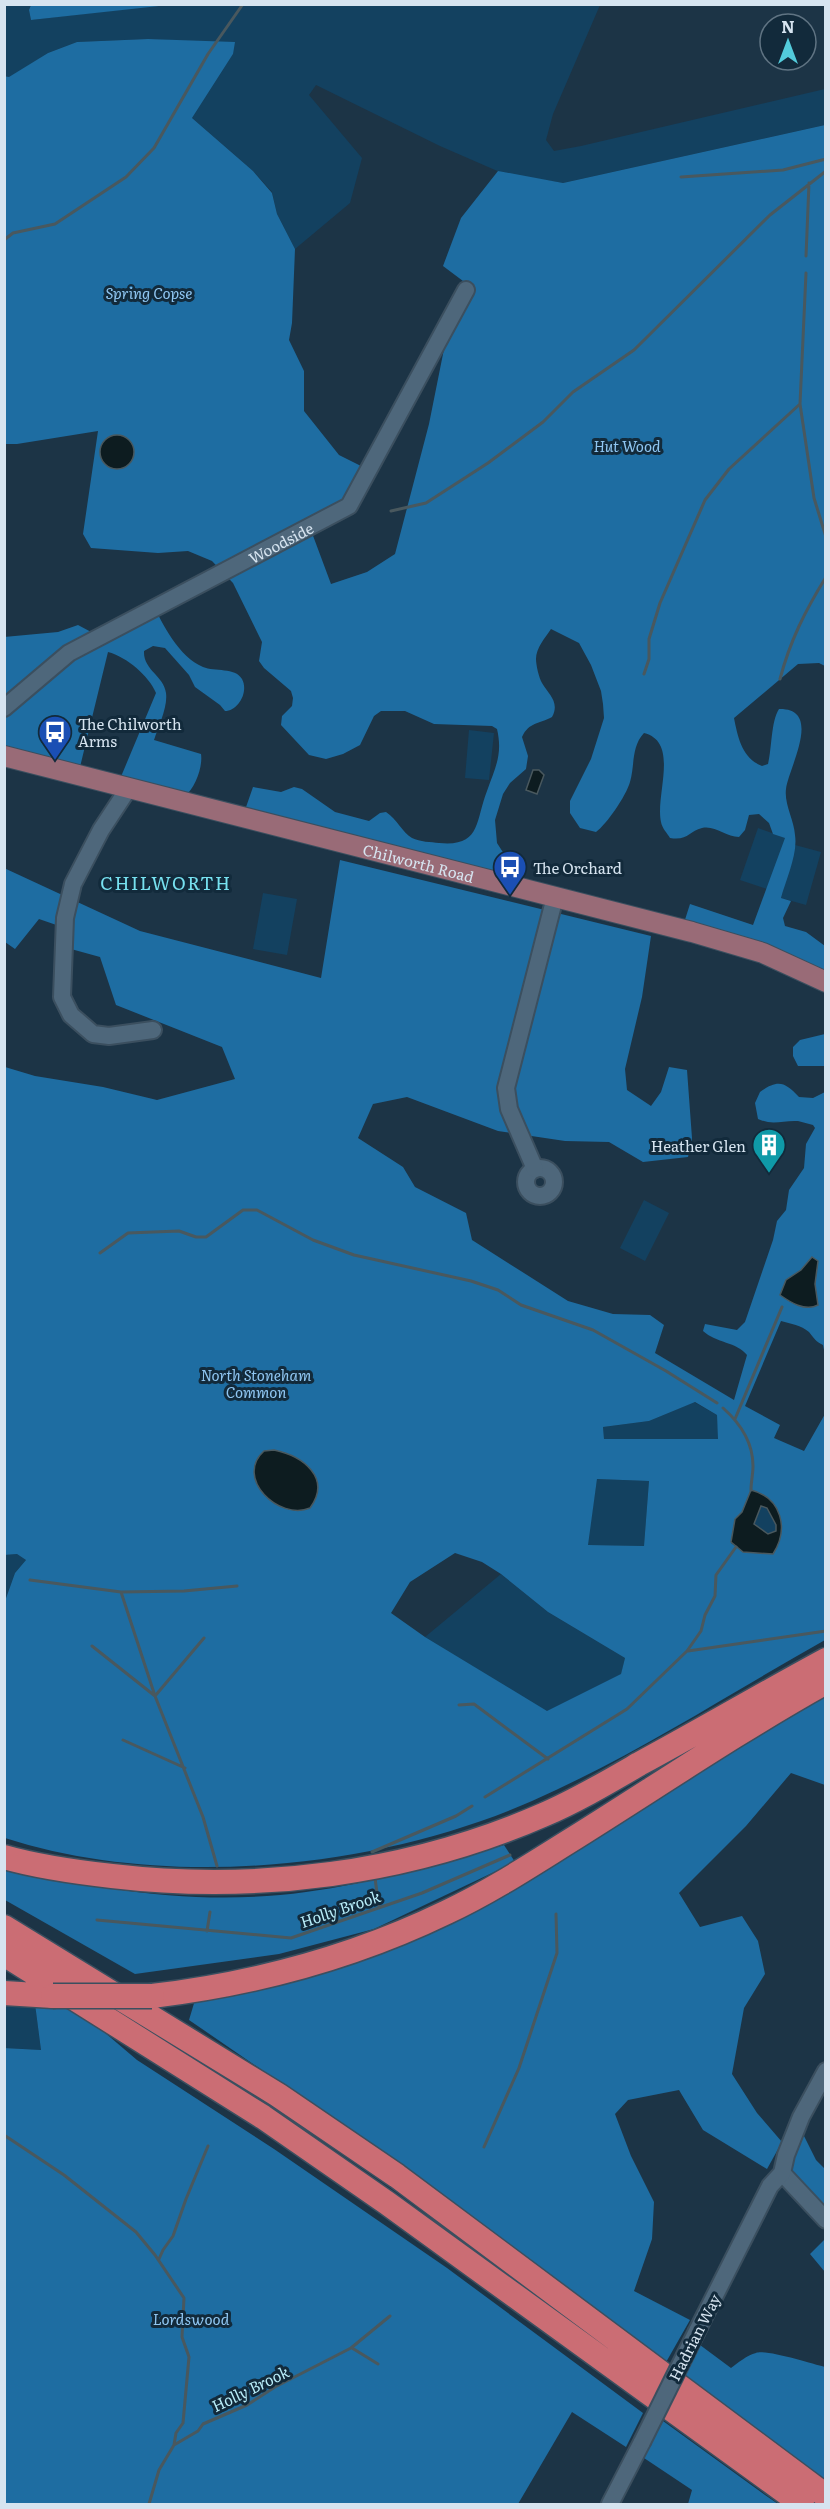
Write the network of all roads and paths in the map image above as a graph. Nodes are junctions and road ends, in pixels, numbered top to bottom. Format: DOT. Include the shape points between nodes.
graph roads {
  1 [pos="466,290"];
  2 [pos="4,708"];
  3 [pos="4,756"];
  4 [pos="128,789"];
  5 [pos="555,897"];
  6 [pos="825,982"];
  7 [pos="153,1030"];
  8 [pos="535,1169"];
  9 [pos="825,1660"];
  10 [pos="825,1682"];
  11 [pos="4,1857"];
  12 [pos="4,1927"];
  13 [pos="4,1954"];
  14 [pos="4,1993"];
  15 [pos="825,2071"];
  16 [pos="782,2173"];
  17 [pos="825,2220"];
  18 [pos="825,2496"];
  19 [pos="610,2505"];
  20 [pos="802,2505"];
  1 -- 2 [label="street, Woodside" via="349,506 72,652"];
  3 -- 4 [label="main road, Chilworth Road"];
  4 -- 5 [label="main road, Chilworth Road"];
  4 -- 7 [label="street" via="73,884 65,918 62,997 81,1027 93,1034 109,1036"];
  5 -- 6 [label="main road, Chilworth Road" via="738,945 788,963"];
  5 -- 8 [label="street" via="506,1088 509,1109"];
  9 -- 11 [label="highway" via="544,1815 430,1854 348,1872 274,1881 205,1882 148,1881 83,1873"];
  10 -- 14 [label="highway, bridge" via="514,1876 447,1912 370,1945 300,1967 152,1996"];
  12 -- 18 [label="highway" via="278,2095 397,2176"];
  13 -- 20 [label="highway" via="263,2117"];
  15 -- 16 [label="street" via="799,2122"];
  16 -- 17 [label="street"];
  16 -- 19 [label="street, Hadrian Way, bridge" via="770,2186"];
}
